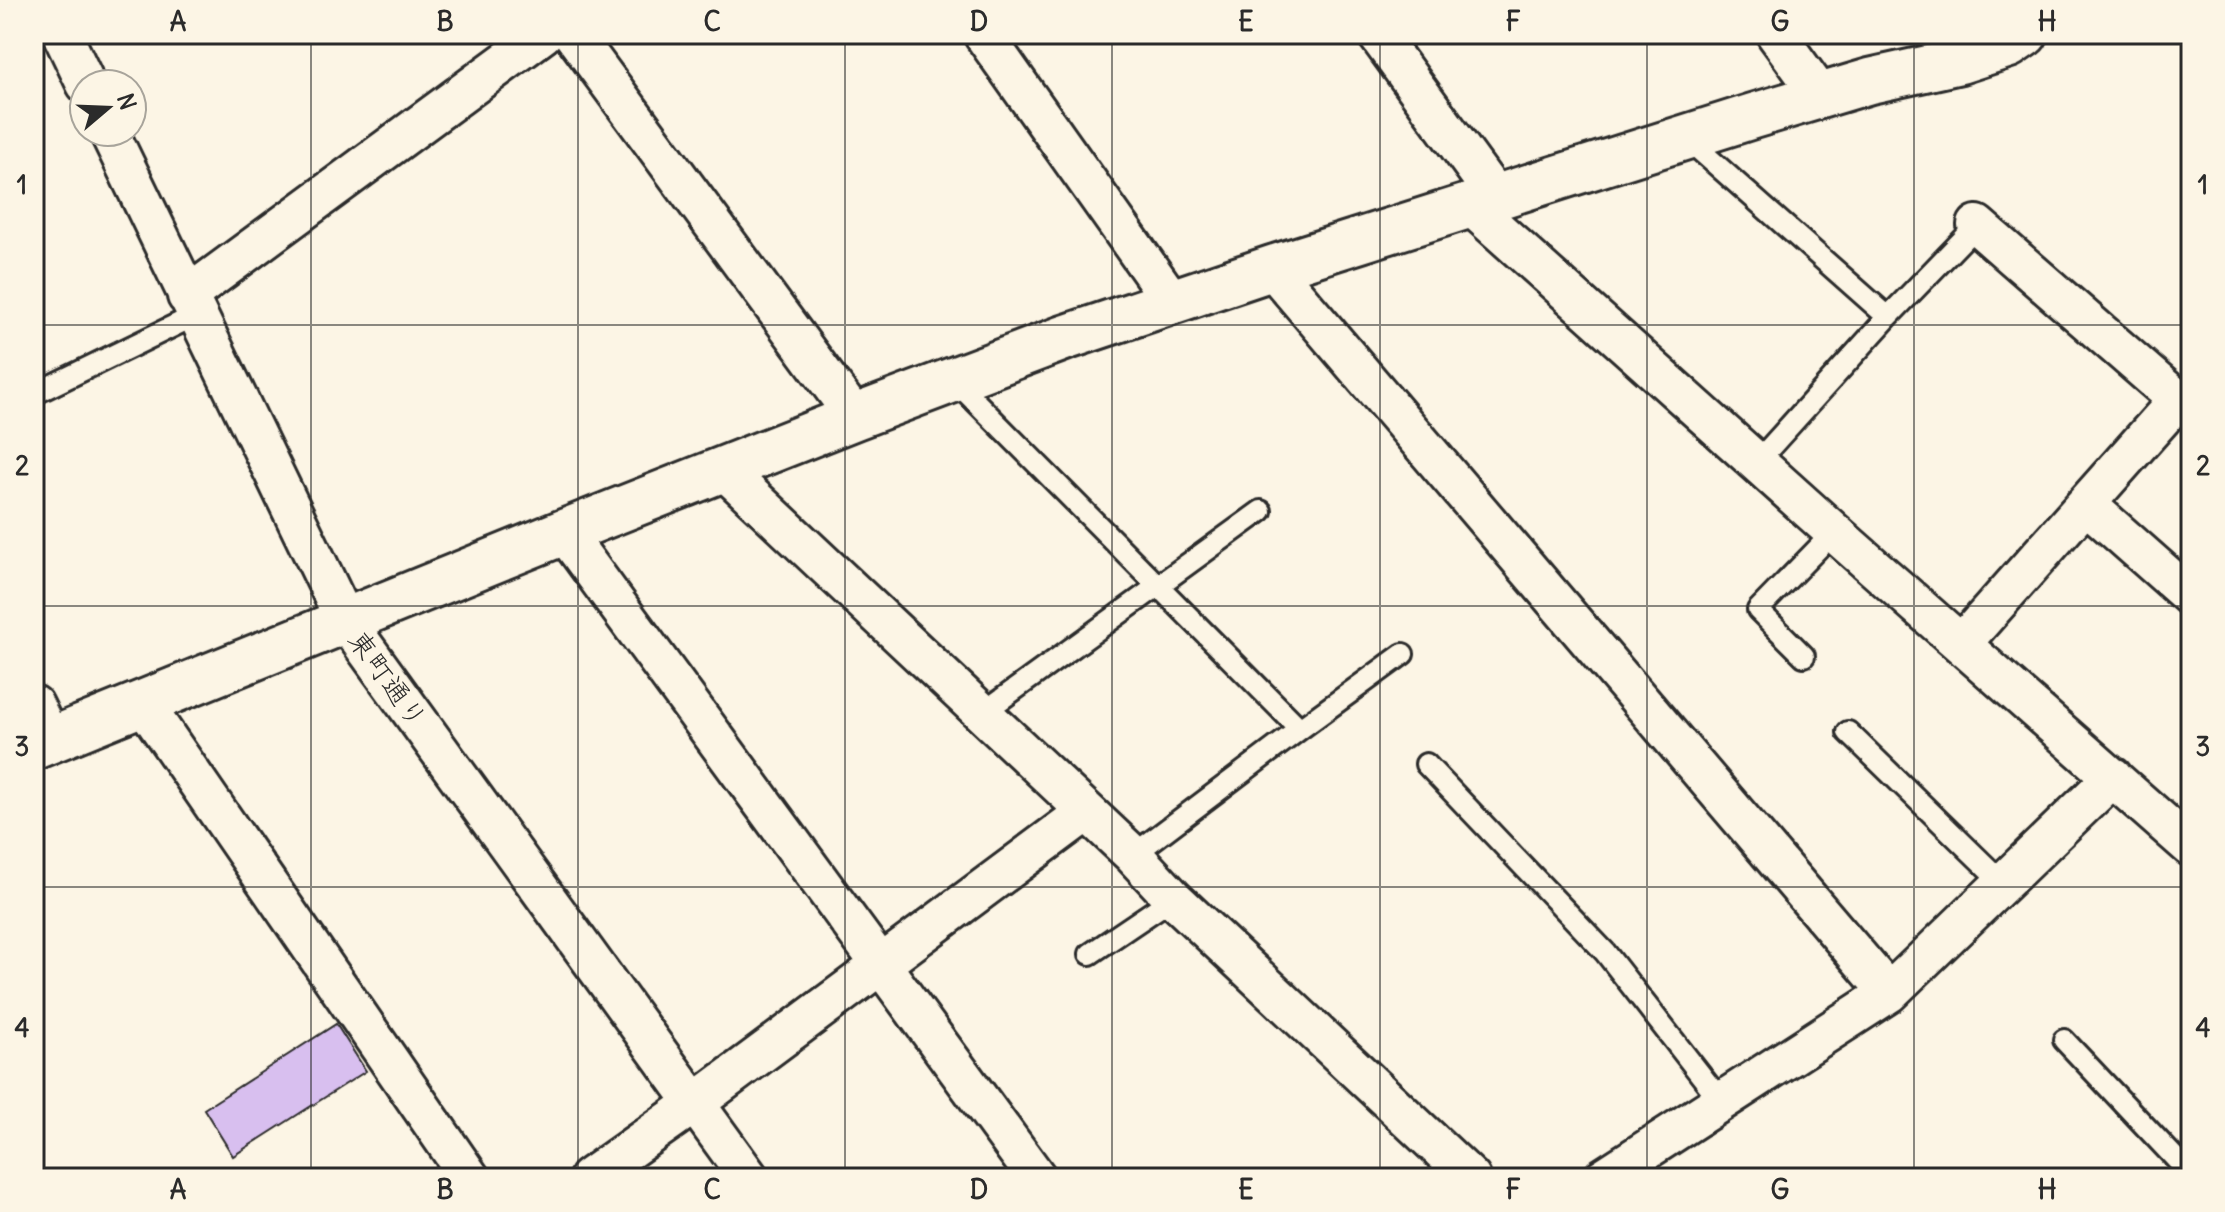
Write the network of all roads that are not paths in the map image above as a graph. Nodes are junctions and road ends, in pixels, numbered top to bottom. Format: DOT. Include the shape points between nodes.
graph roads {
  1 [pos="62,34"];
  2 [pos="543,34"];
  3 [pos="573,34"];
  4 [pos="983,34"];
  5 [pos="1377,34"];
  6 [pos="1776,34"];
  7 [pos="2025,34"];
  8 [pos="78,68"];
  9 [pos="1821,96"];
  10 [pos="1686,138"];
  11 [pos="117,148"];
  12 [pos="1483,201"];
  13 [pos="1977,225"];
  14 [pos="1272,268"];
  15 [pos="1172,301"];
  16 [pos="192,306"];
  17 [pos="1888,317"];
  18 [pos="954,380"];
  19 [pos="34,394"];
  20 [pos="2184,396"];
  21 [pos="855,417"];
  22 [pos="1757,462"];
  23 [pos="724,470"];
  24 [pos="2086,504"];
  25 [pos="1261,511"];
  26 [pos="564,532"];
  27 [pos="1834,532"];
  28 [pos="1158,585"];
  29 [pos="2191,597"];
  30 [pos="345,620"];
  31 [pos="1962,643"];
  32 [pos="1403,654"];
  33 [pos="1804,656"];
  34 [pos="143,703"];
  35 [pos="981,714"];
  36 [pos="1300,729"];
  37 [pos="40,731"];
  38 [pos="1848,732"];
  39 [pos="1426,764"];
  40 [pos="2113,777"];
  41 [pos="1086,812"];
  42 [pos="2191,847"];
  43 [pos="1133,855"];
  44 [pos="2003,883"];
  45 [pos="1173,898"];
  46 [pos="1090,954"];
  47 [pos="881,965"];
  48 [pos="1889,993"];
  49 [pos="2064,1040"];
  50 [pos="1721,1101"];
  51 [pos="695,1103"];
  52 [pos="2191,1175"];
  53 [pos="470,1178"];
  54 [pos="589,1178"];
  55 [pos="749,1178"];
  56 [pos="1037,1178"];
  57 [pos="1471,1178"];
  58 [pos="1603,1178"];
  1 -- 8 [label="street"];
  2 -- 16 [label="street"];
  3 -- 21 [label="street"];
  4 -- 15 [label="street"];
  5 -- 12 [label="street"];
  6 -- 9 [label="street"];
  7 -- 9 [label="street" via="2009,45 1960,61"];
  9 -- 10 [label="street"];
  10 -- 12 [label="street"];
  10 -- 17 [label="lane"];
  11 -- 16 [label="street, 東町通り"];
  12 -- 14 [label="street"];
  12 -- 22 [label="street"];
  13 -- 17 [label="lane"];
  13 -- 20 [label="street"];
  14 -- 15 [label="street"];
  14 -- 48 [label="street"];
  15 -- 18 [label="street"];
  16 -- 19 [label="lane"];
  16 -- 30 [label="street, 東町通り"];
  17 -- 22 [label="lane"];
  18 -- 21 [label="street"];
  18 -- 28 [label="lane"];
  20 -- 24 [label="street"];
  21 -- 23 [label="street"];
  22 -- 27 [label="street"];
  23 -- 26 [label="street"];
  23 -- 35 [label="street"];
  24 -- 29 [label="street"];
  24 -- 31 [label="street"];
  25 -- 28 [label="lane"];
  26 -- 30 [label="street"];
  26 -- 47 [label="street"];
  27 -- 31 [label="street"];
  27 -- 33 [label="lane" via="1758,610"];
  28 -- 35 [label="lane"];
  28 -- 36 [label="lane"];
  30 -- 34 [label="street"];
  30 -- 51 [label="street, 東町通り"];
  31 -- 40 [label="street"];
  32 -- 36 [label="lane"];
  34 -- 37 [label="street"];
  34 -- 53 [label="street"];
  35 -- 41 [label="street"];
  36 -- 43 [label="lane"];
  38 -- 44 [label="lane"];
  39 -- 50 [label="lane" via="1605,952"];
  40 -- 42 [label="street"];
  40 -- 44 [label="street"];
  41 -- 43 [label="street"];
  41 -- 47 [label="street"];
  43 -- 45 [label="street"];
  44 -- 48 [label="street"];
  45 -- 46 [label="lane"];
  45 -- 57 [label="street"];
  47 -- 51 [label="street"];
  47 -- 56 [label="street"];
  48 -- 50 [label="street"];
  49 -- 52 [label="lane"];
  50 -- 58 [label="street"];
  51 -- 54 [label="street"];
  51 -- 55 [label="street, 東町通り"];
}
